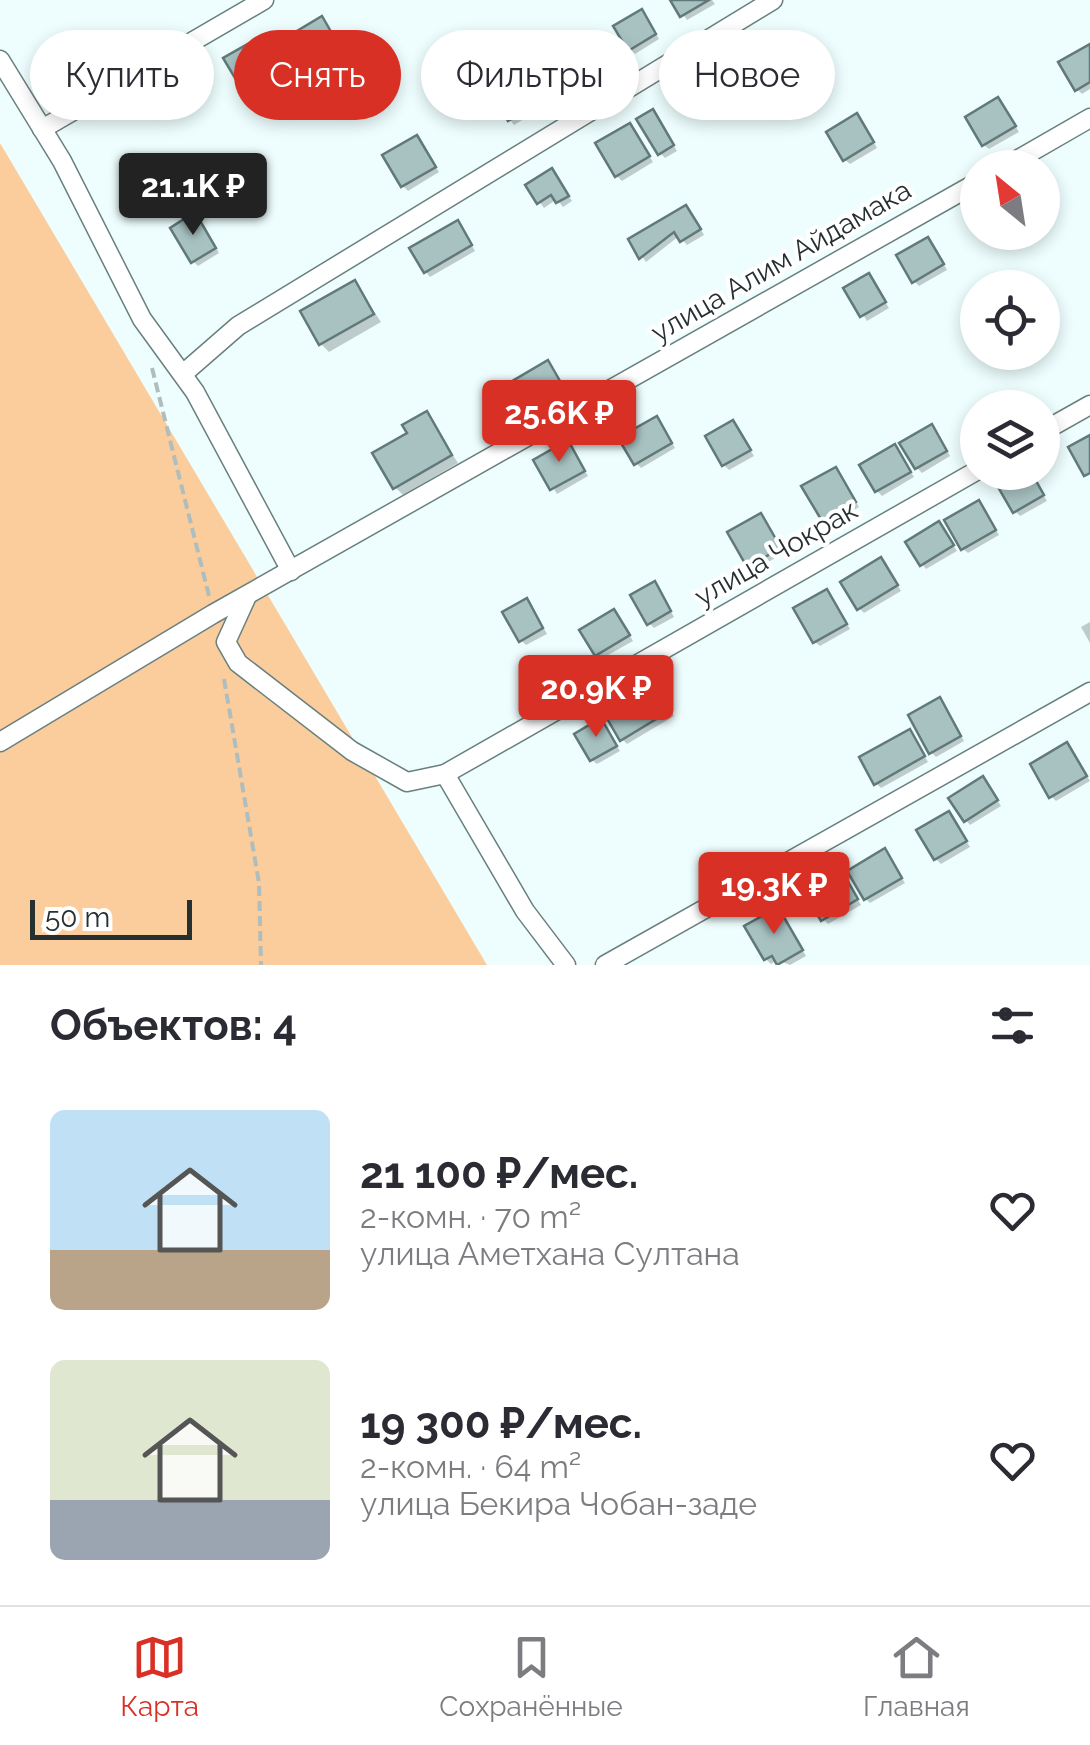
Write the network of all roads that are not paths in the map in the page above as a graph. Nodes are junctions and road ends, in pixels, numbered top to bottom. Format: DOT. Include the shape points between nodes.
graph roads {
  1 [pos="264,0"];
  2 [pos="774,0"];
  3 [pos="0,60"];
  4 [pos="1090,118"];
  5 [pos="42,129"];
  6 [pos="1034,150"];
  7 [pos="960,192"];
  8 [pos="184,373"];
  9 [pos="1090,405"];
  10 [pos="1060,422"];
  11 [pos="960,480"];
  12 [pos="291,571"];
  13 [pos="247,596"];
  14 [pos="1090,692"];
  15 [pos="0,742"];
  16 [pos="445,774"];
  17 [pos="566,965"];
  18 [pos="605,965"];
  1 -- 5 [label="street"];
  2 -- 8 [label="street" via="238,326"];
  3 -- 5 [label="street"];
  4 -- 6 [label="street"];
  5 -- 8 [label="street" via="142,319"];
  7 -- 12 [label="street, улица Алим Айдамака"];
  8 -- 12 [label="street"];
  9 -- 10 [label="street"];
  11 -- 16 [label="street, улица Чокрак"];
  12 -- 13 [label="street, улица Алим Айдамака"];
  13 -- 15 [label="street, улица Алим Айдамака"];
  13 -- 16 [label="street" via="226,642 238,663 352,752 407,782"];
  14 -- 18 [label="street"];
  16 -- 17 [label="street" via="525,911"];
}
